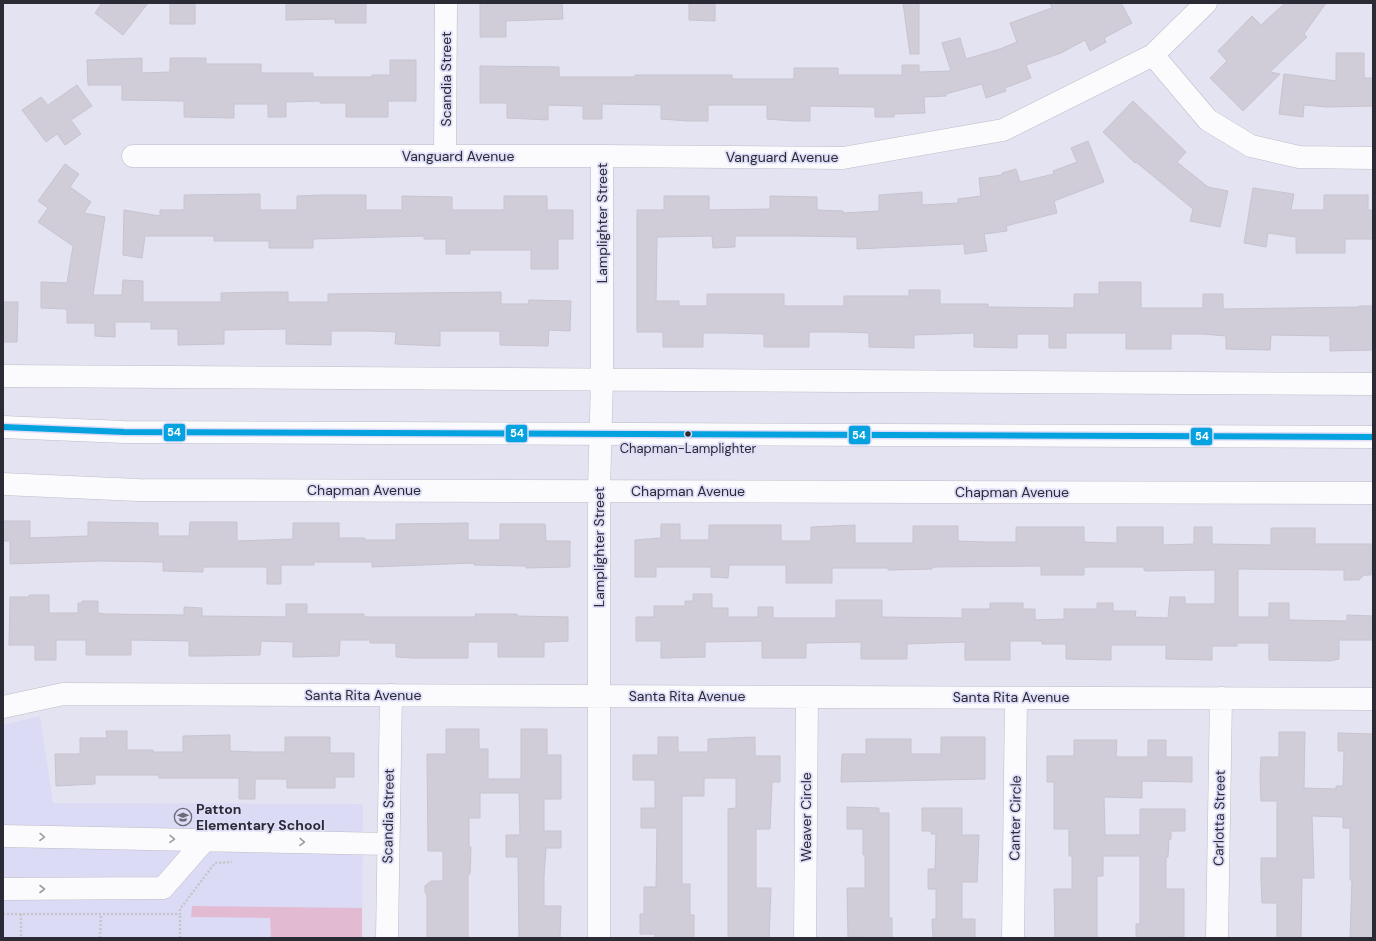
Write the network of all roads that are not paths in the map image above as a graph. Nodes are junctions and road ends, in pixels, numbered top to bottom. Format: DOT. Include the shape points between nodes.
graph roads {
  1 [pos="446,3"];
  2 [pos="1206,3"];
  3 [pos="1153,55"];
  4 [pos="133,156"];
  5 [pos="445,156"];
  6 [pos="602,156"];
  7 [pos="1373,158"];
  8 [pos="3,376"];
  9 [pos="602,379"];
  10 [pos="1373,384"];
  11 [pos="3,427"];
  12 [pos="600,434"];
  13 [pos="1373,437"];
  14 [pos="3,484"];
  15 [pos="599,490"];
  16 [pos="1373,493"];
  17 [pos="391,695"];
  18 [pos="599,696"];
  19 [pos="807,697"];
  20 [pos="1016,698"];
  21 [pos="1222,698"];
  22 [pos="1373,699"];
  23 [pos="4,713"];
  24 [pos="3,836"];
  25 [pos="205,840"];
  26 [pos="388,844"];
  27 [pos="3,889"];
  28 [pos="387,938"];
  29 [pos="599,938"];
  30 [pos="806,938"];
  31 [pos="1013,938"];
  32 [pos="1217,938"];
  1 -- 5 [label="street, Scandia Street"];
  2 -- 3 [label="street, Vanguard Avenue"];
  3 -- 6 [label="street, Vanguard Avenue" via="1003,130 843,158"];
  3 -- 7 [label="street" via="1208,120 1251,146 1299,157"];
  4 -- 5 [label="street, Vanguard Avenue"];
  5 -- 6 [label="street, Vanguard Avenue"];
  6 -- 9 [label="street, Lamplighter Street"];
  8 -- 9 [label="street"];
  9 -- 10 [label="street"];
  9 -- 12 [label="street, Lamplighter Street"];
  11 -- 12 [label="street" via="132,432"];
  12 -- 13 [label="street"];
  12 -- 15 [label="street, Lamplighter Street"];
  14 -- 15 [label="street, Chapman Avenue" via="138,490"];
  15 -- 16 [label="street, Chapman Avenue"];
  15 -- 18 [label="street, Lamplighter Street"];
  17 -- 18 [label="street, Santa Rita Avenue"];
  17 -- 23 [label="street, Santa Rita Avenue" via="63,694"];
  17 -- 26 [label="street, Scandia Street"];
  18 -- 19 [label="street, Santa Rita Avenue"];
  18 -- 29 [label="street, Lamplighter Street"];
  19 -- 20 [label="street, Santa Rita Avenue"];
  19 -- 30 [label="street, Weaver Circle"];
  20 -- 21 [label="street, Santa Rita Avenue"];
  20 -- 31 [label="street, Canter Circle"];
  21 -- 22 [label="street, Santa Rita Avenue"];
  21 -- 32 [label="street, Carlotta Street"];
  24 -- 25 [label="street, one-way"];
  25 -- 26 [label="street, one-way"];
  27 -- 25 [label="street, one-way" via="162,888"];
  26 -- 28 [label="street, Scandia Street"];
}
